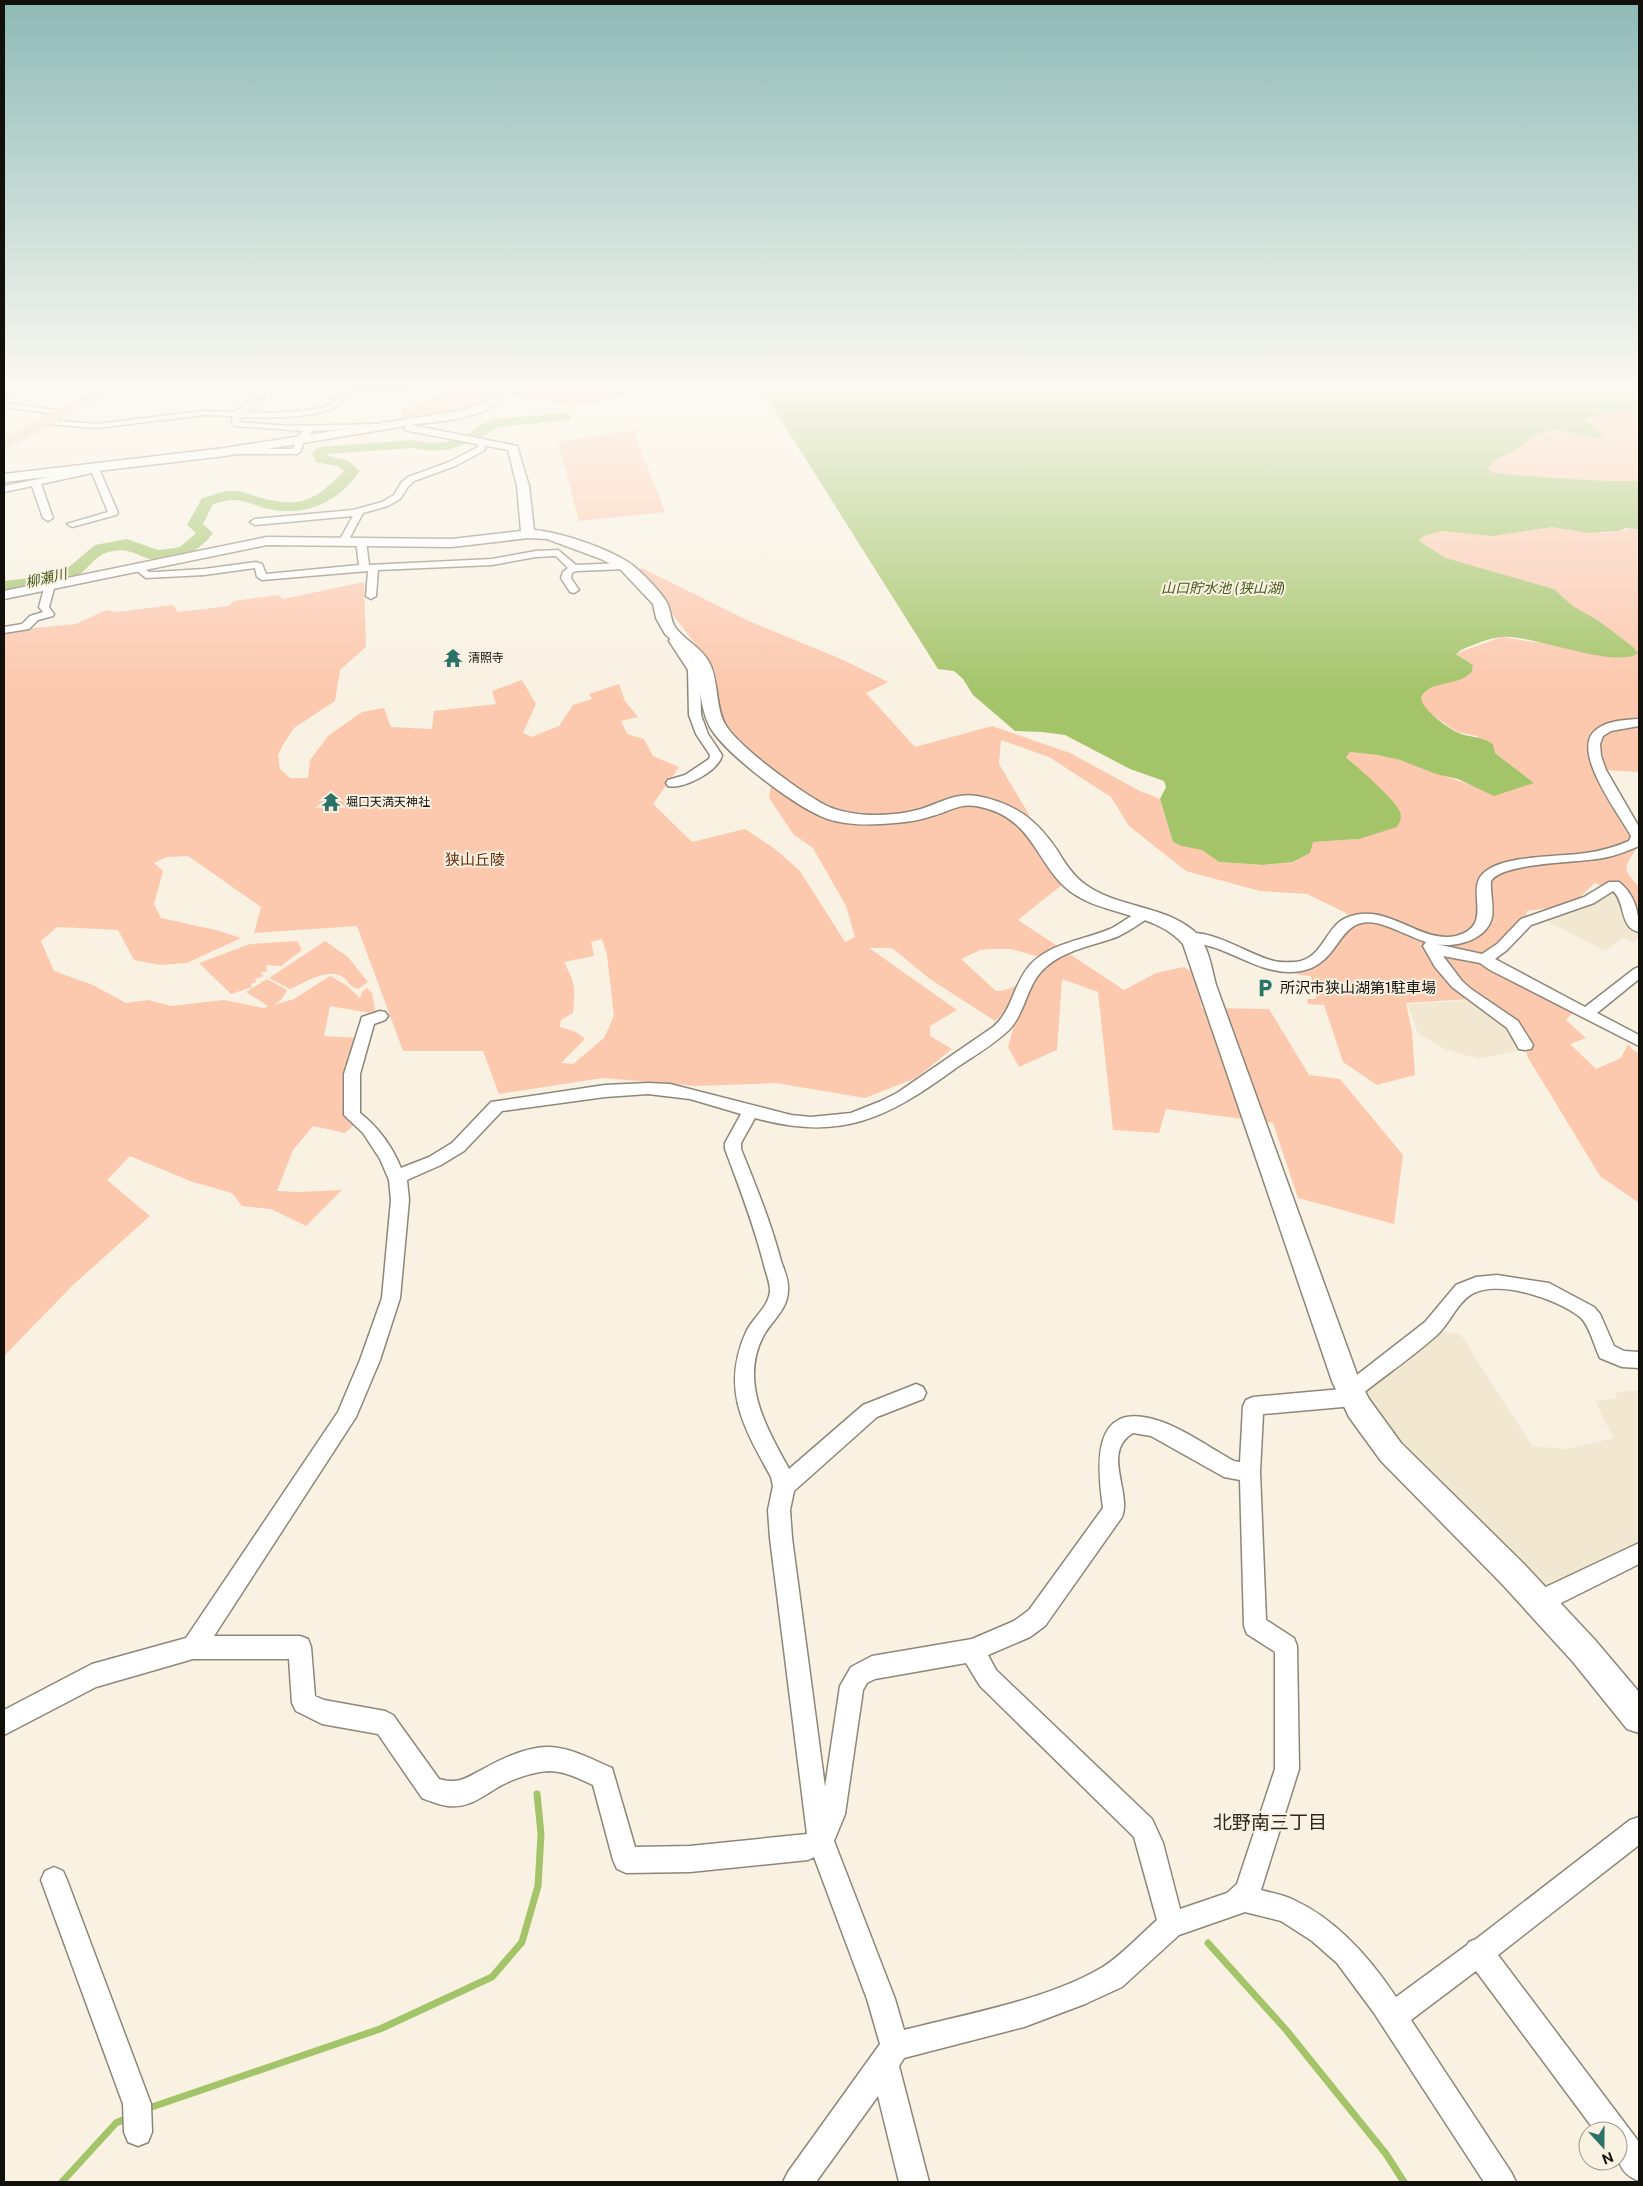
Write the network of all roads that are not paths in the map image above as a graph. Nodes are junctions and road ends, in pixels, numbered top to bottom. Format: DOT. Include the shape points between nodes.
graph roads {
  1 [pos="37,487"];
  2 [pos="104,487"];
  3 [pos="403,487"];
  4 [pos="523,487"];
  5 [pos="360,511"];
  6 [pos="48,518"];
  7 [pos="255,522"];
  8 [pos="72,524"];
  9 [pos="528,534"];
  10 [pos="352,541"];
  11 [pos="563,547"];
  12 [pos="625,566"];
  13 [pos="136,567"];
  14 [pos="368,567"];
  15 [pos="573,568"];
  16 [pos="50,585"];
  17 [pos="574,590"];
  18 [pos="4,594"];
  19 [pos="371,596"];
  20 [pos="4,630"];
  21 [pos="678,637"];
  22 [pos="1639,723"];
  23 [pos="672,783"];
  24 [pos="1638,836"];
  25 [pos="1143,915"];
  26 [pos="1639,928"];
  27 [pos="1419,936"];
  28 [pos="1188,937"];
  29 [pos="1432,949"];
  30 [pos="1485,959"];
  31 [pos="1637,977"];
  32 [pos="1586,1014"];
  33 [pos="380,1016"];
  34 [pos="1639,1041"];
  35 [pos="1524,1045"];
  36 [pos="751,1111"];
  37 [pos="397,1177"];
  38 [pos="1639,1360"];
  39 [pos="916,1393"];
  40 [pos="1352,1394"];
  41 [pos="1250,1472"];
  42 [pos="784,1486"];
  43 [pos="1639,1553"];
  44 [pos="1539,1602"];
  45 [pos="193,1648"];
  46 [pos="972,1650"];
  47 [pos="1639,1717"];
  48 [pos="4,1723"];
  49 [pos="1639,1829"];
  50 [pos="822,1841"];
  51 [pos="54,1880"];
  52 [pos="1243,1898"];
  53 [pos="1171,1925"];
  54 [pos="1478,1951"];
  55 [pos="1392,2017"];
  56 [pos="890,2055"];
  57 [pos="137,2118"];
  58 [pos="1606,2121"];
  59 [pos="1628,2151"];
  60 [pos="1639,2166"];
  61 [pos="798,2182"];
  62 [pos="914,2182"];
  63 [pos="1501,2182"];
  1 -- 6 [label="street"];
  2 -- 8 [label="street" via="113,513"];
  3 -- 5 [label="street" via="397,497 385,504"];
  4 -- 9 [label="street"];
  5 -- 7 [label="street"];
  5 -- 10 [label="street"];
  9 -- 10 [label="street" via="452,543"];
  9 -- 11 [label="street" via="549,535"];
  10 -- 13 [label="street" via="267,542"];
  10 -- 14 [label="street"];
  11 -- 12 [label="street"];
  11 -- 14 [label="street" via="492,562"];
  11 -- 15 [label="street"];
  12 -- 15 [label="street"];
  12 -- 21 [label="street" via="660,604 666,624"];
  13 -- 14 [label="street" via="146,575 156,576 259,566 262,577"];
  13 -- 16 [label="street"];
  14 -- 19 [label="street"];
  15 -- 17 [label="street" via="566,578"];
  16 -- 18 [label="street"];
  16 -- 20 [label="street" via="44,607 49,614 34,618 25,627"];
  21 -- 23 [label="street" via="674,641 694,673 697,688 694,708 698,725 716,760 679,783"];
  21 -- 25 [label="street" via="703,664 718,727 760,768 816,808 858,819 917,816 958,800 988,804 1012,814 1031,828 1060,869 1082,890 1104,902"];
  22 -- 24 [label="street" via="1609,728 1599,733 1595,740 1596,759 1604,783"];
  24 -- 27 [label="street" via="1635,843 1624,848 1516,865 1488,874 1484,880 1485,918 1475,932 1451,940"];
  25 -- 28 [label="street" via="1164,922"];
  25 -- 36 [label="street" via="1123,928 1043,961 1028,980 1008,1022 916,1090 876,1111 817,1124 782,1120"];
  26 -- 30 [label="street" via="1631,917 1626,894 1614,886 1590,900 1526,922"];
  27 -- 28 [label="street" via="1376,918 1354,919 1345,923 1320,959 1292,967 1274,966 1233,949"];
  27 -- 29 [label="street"];
  28 -- 40 [label="street" via="1196,949"];
  29 -- 30 [label="street"];
  29 -- 35 [label="street" via="1471,997 1515,1026"];
  30 -- 32 [label="street"];
  31 -- 32 [label="street"];
  32 -- 34 [label="street"];
  33 -- 37 [label="street" via="367,1022 364,1030 352,1074 352,1115 369,1129"];
  36 -- 37 [label="street" via="692,1094 640,1088 497,1106 458,1147"];
  36 -- 42 [label="street" via="733,1148 757,1210 780,1288 775,1306 749,1348 743,1377 750,1417"];
  37 -- 45 [label="street" via="400,1200 390,1298 370,1360 346,1417"];
  38 -- 40 [label="street" via="1622,1359 1607,1352 1587,1312 1542,1288 1497,1282 1476,1284 1460,1294 1432,1328"];
  39 -- 42 [label="street" via="870,1411"];
  40 -- 41 [label="street" via="1253,1406"];
  40 -- 44 [label="street" via="1391,1452"];
  41 -- 46 [label="street" via="1231,1470 1155,1428 1131,1424 1118,1433 1110,1446 1114,1510 1037,1618 1022,1629"];
  41 -- 52 [label="street" via="1255,1626 1286,1646 1287,1769 1248,1892"];
  42 -- 50 [label="street" via="779,1510 781,1538 814,1801"];
  43 -- 44 [label="street"];
  44 -- 47 [label="street"];
  45 -- 48 [label="street" via="92,1676"];
  45 -- 50 [label="street" via="300,1647 304,1702 322,1712 385,1724 431,1789 449,1794 471,1791 522,1764 550,1759 577,1765 603,1777 626,1860 690,1859 808,1847"];
  46 -- 50 [label="street" via="872,1668 859,1675 852,1686 833,1814"];
  46 -- 53 [label="street" via="988,1678 1142,1828 1150,1843"];
  49 -- 54 [label="street"];
  50 -- 56 [label="street" via="882,2000"];
  51 -- 57 [label="street"];
  52 -- 53 [label="street"];
  52 -- 55 [label="street" via="1287,1910 1321,1932 1346,1954"];
  53 -- 56 [label="street" via="1112,1977 1076,1994"];
  54 -- 55 [label="street"];
  54 -- 58 [label="street"];
  55 -- 63 [label="street"];
  56 -- 61 [label="street"];
  56 -- 62 [label="street"];
  59 -- 60 [label="street"];
}
